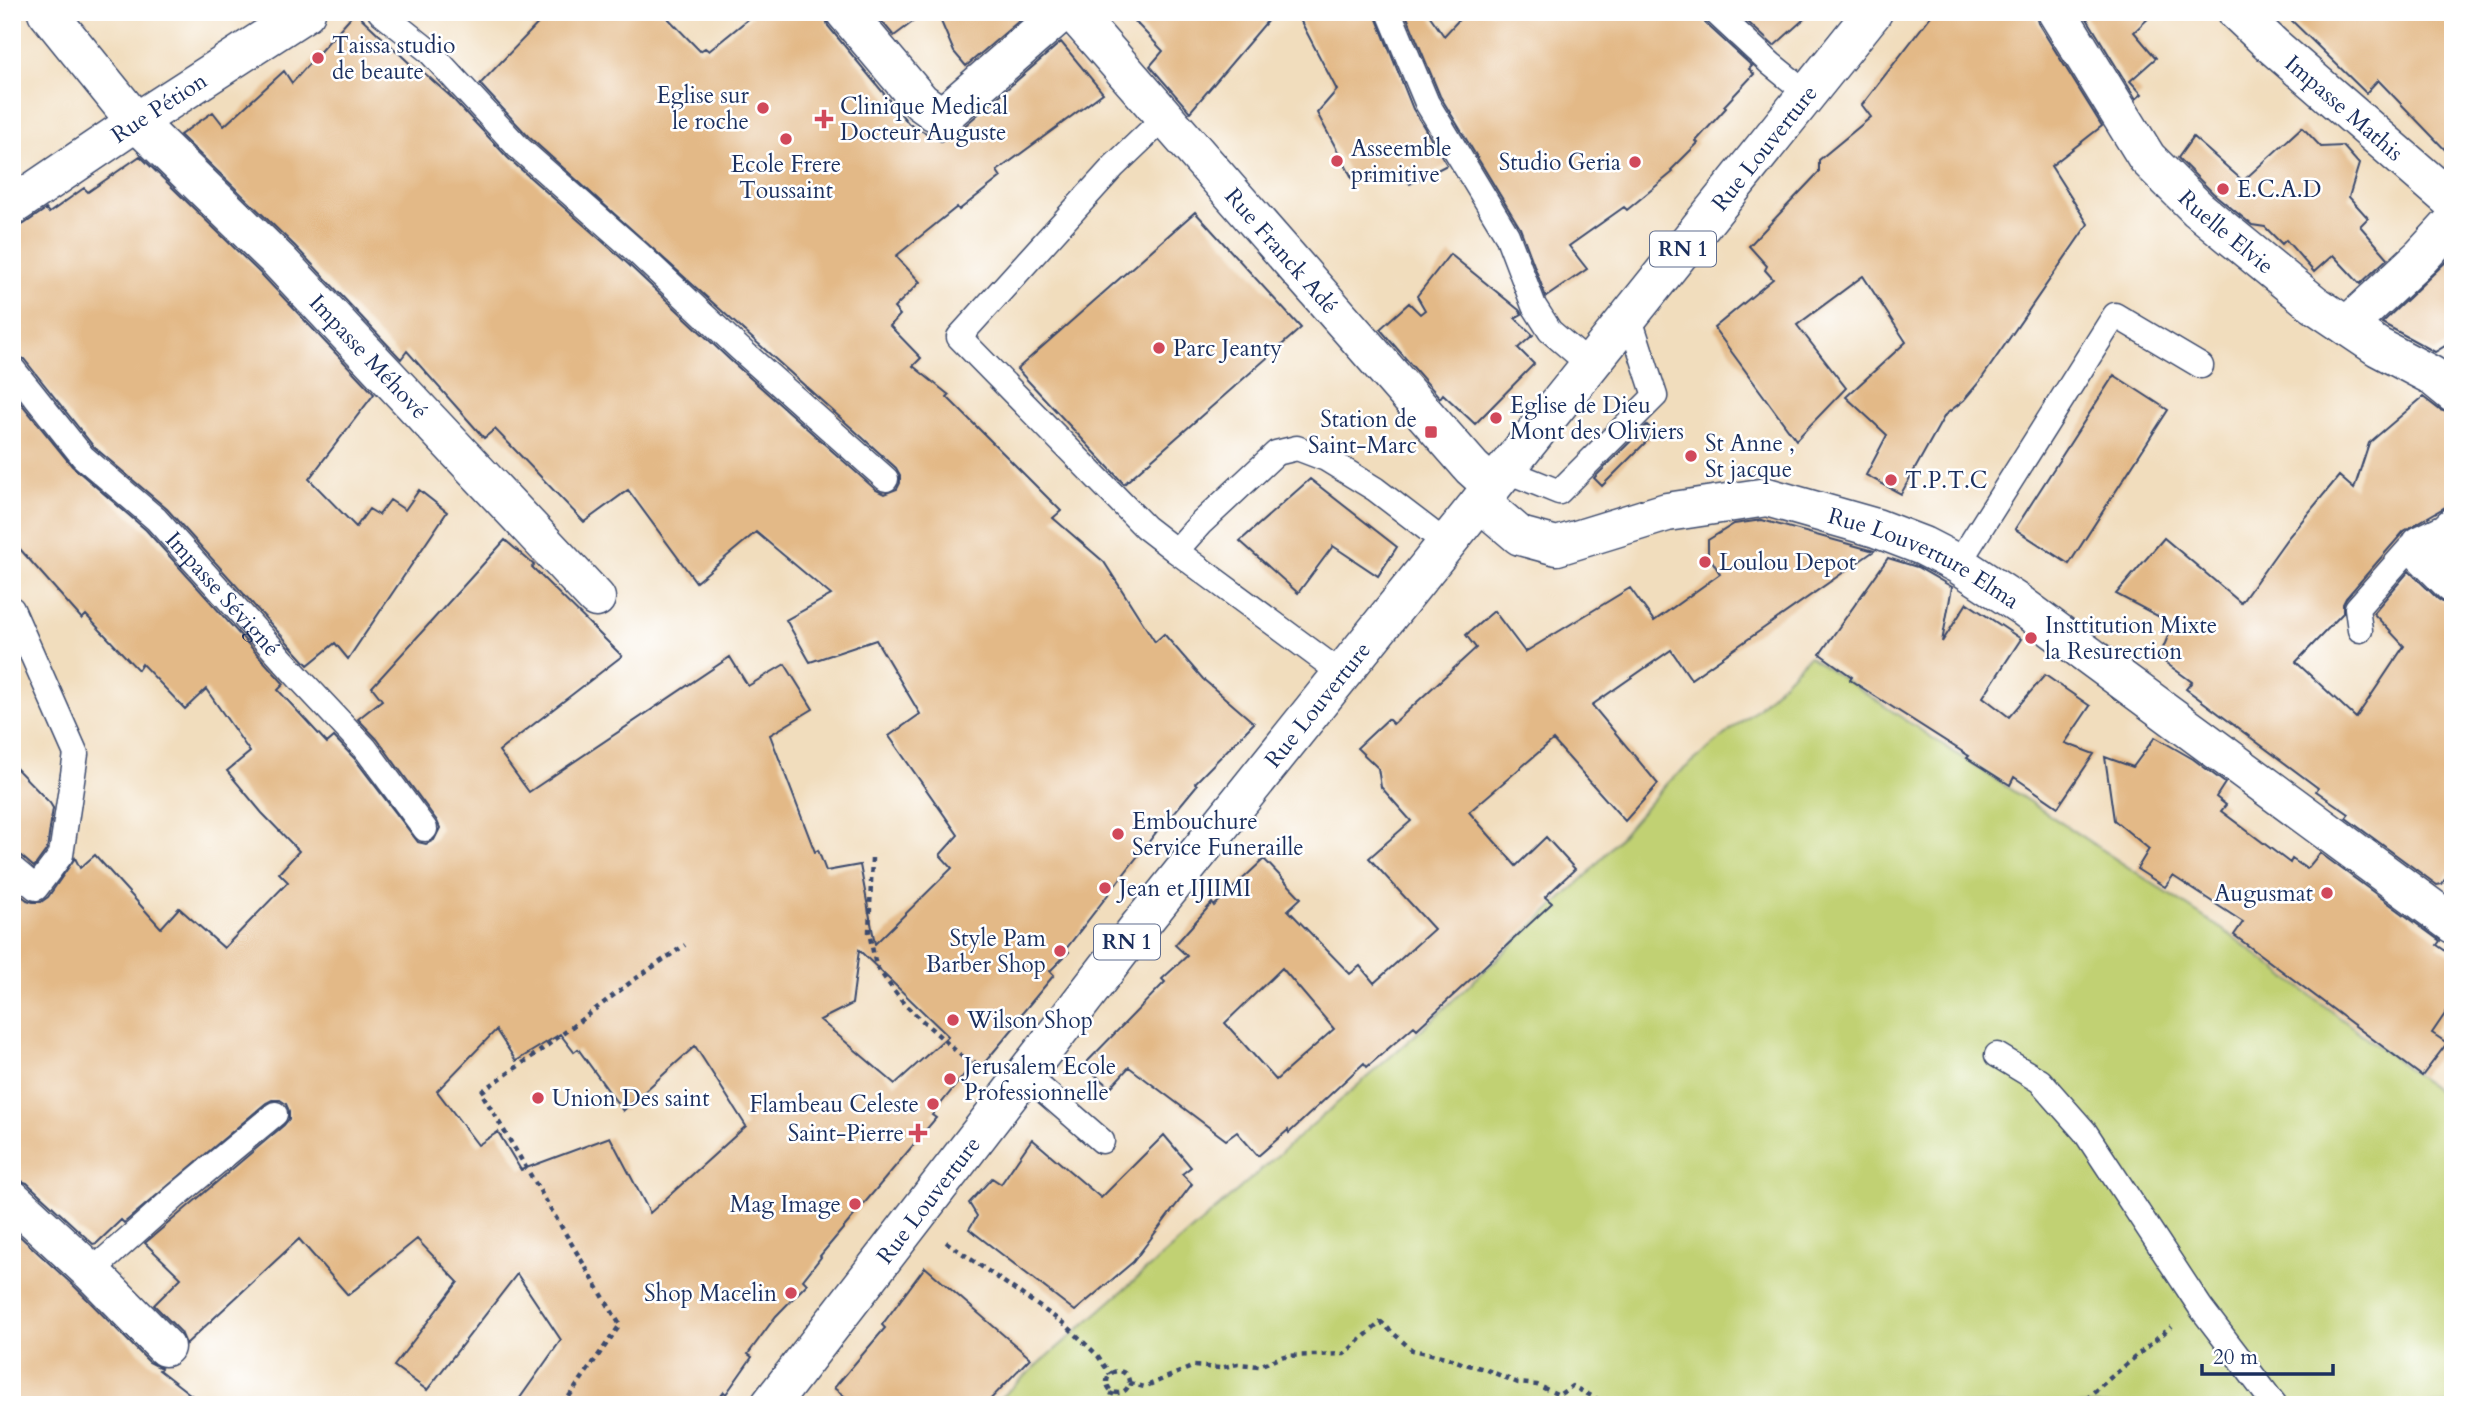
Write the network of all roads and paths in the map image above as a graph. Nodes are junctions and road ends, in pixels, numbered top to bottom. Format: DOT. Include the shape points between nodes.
graph roads {
  1 [pos="47,12"];
  2 [pos="306,12"];
  3 [pos="380,12"];
  4 [pos="845,12"];
  5 [pos="1062,12"];
  6 [pos="1073,12"];
  7 [pos="1389,12"];
  8 [pos="1715,12"];
  9 [pos="1873,12"];
  10 [pos="2057,12"];
  11 [pos="2237,12"];
  12 [pos="1808,94"];
  13 [pos="1164,118"];
  14 [pos="136,122"];
  15 [pos="2453,202"];
  16 [pos="12,206"];
  17 [pos="2453,222"];
  18 [pos="1629,316"];
  19 [pos="2347,326"];
  20 [pos="1590,365"];
  21 [pos="2201,366"];
  22 [pos="12,368"];
  23 [pos="2453,393"];
  24 [pos="1480,474"];
  25 [pos="887,479"];
  26 [pos="2437,536"];
  27 [pos="1447,544"];
  28 [pos="1175,551"];
  29 [pos="1958,564"];
  30 [pos="2453,584"];
  31 [pos="596,598"];
  32 [pos="12,609"];
  33 [pos="2360,630"];
  34 [pos="1342,674"];
  35 [pos="425,829"];
  36 [pos="872,858"];
  37 [pos="12,869"];
  38 [pos="2453,924"];
  39 [pos="685,945"];
  40 [pos="1997,1055"];
  41 [pos="1017,1086"];
  42 [pos="275,1114"];
  43 [pos="1102,1141"];
  44 [pos="12,1199"];
  45 [pos="914,1219"];
  46 [pos="91,1272"];
  47 [pos="2202,1308"];
  48 [pos="165,1347"];
  49 [pos="1110,1374"];
  50 [pos="1129,1383"];
  51 [pos="1113,1392"];
  52 [pos="563,1405"];
  53 [pos="770,1405"];
  54 [pos="1107,1405"];
  55 [pos="1609,1405"];
  56 [pos="1626,1405"];
  57 [pos="1640,1405"];
  58 [pos="2078,1405"];
  59 [pos="2275,1405"];
  1 -- 14 [label="street, Impasse Méhové"];
  2 -- 14 [label="street, Rue Pétion"];
  3 -- 25 [label="lane" via="429,51 517,147"];
  4 -- 5 [label="street" via="921,102 935,112 946,113"];
  6 -- 13 [label="street, Rue Franck Adé"];
  7 -- 20 [label="lane" via="1427,103 1507,235 1534,306 1550,331"];
  8 -- 12 [label="lane"];
  9 -- 12 [label="street, Rue Louverture / RN 1"];
  10 -- 19 [label="street, Ruelle Elvie" via="2147,158 2198,209"];
  11 -- 15 [label="street, Impasse Mathis"];
  12 -- 18 [label="street, Rue Louverture / RN 1"];
  13 -- 24 [label="street, Rue Franck Adé"];
  13 -- 28 [label="lane" via="1114,166 959,337 1145,527"];
  14 -- 16 [label="street, Rue Pétion"];
  14 -- 31 [label="street, Impasse Méhové" via="279,261"];
  17 -- 19 [label="street"];
  18 -- 20 [label="street, Rue Louverture / RN 1"];
  18 -- 24 [label="lane" via="1655,396 1559,492"];
  19 -- 23 [label="street, Ruelle Elvie"];
  20 -- 24 [label="street, Rue Louverture / RN 1"];
  21 -- 29 [label="lane" via="2115,315"];
  22 -- 35 [label="lane, Impasse Sévigné" via="83,457 156,519 365,748"];
  24 -- 27 [label="street, Rue Louverture / RN 1"];
  24 -- 29 [label="street, Rue Louverture Elma" via="1520,536 1557,546 1667,512 1767,497 1877,528"];
  26 -- 30 [label="street" via="2423,554"];
  26 -- 33 [label="lane" via="2409,550 2357,607"];
  27 -- 28 [label="lane" via="1375,489 1326,458 1297,448 1276,453"];
  27 -- 34 [label="street, Rue Louverture / RN 1"];
  28 -- 34 [label="lane"];
  29 -- 38 [label="street, Rue Louverture Elma" via="2022,606"];
  32 -- 37 [label="lane" via="76,754 61,855 36,888"];
  34 -- 41 [label="street, Rue Louverture / RN 1"];
  36 -- 41 [label="path" via="869,932 876,966 904,1004"];
  39 -- 52 [label="path" via="481,1092 620,1325"];
  40 -- 47 [label="lane" via="2040,1081 2085,1132"];
  41 -- 43 [label="lane"];
  41 -- 45 [label="street, Rue Louverture / RN 1"];
  42 -- 46 [label="lane"];
  44 -- 46 [label="street"];
  45 -- 49 [label="path" via="1066,1325"];
  45 -- 53 [label="street, Rue Louverture / RN 1"];
  46 -- 48 [label="street"];
  47 -- 58 [label="path" via="2180,1320"];
  47 -- 59 [label="lane"];
  49 -- 50 [label="path" via="1124,1372"];
  49 -- 51 [label="path" via="1107,1381"];
  50 -- 51 [label="path" via="1126,1391"];
  50 -- 55 [label="path" via="1144,1387 1194,1366 1259,1367 1284,1356 1344,1354 1381,1322 1412,1350 1559,1395 1572,1386"];
  51 -- 54 [label="path"];
  56 -- 57 [label="path" via="1631,1400"];
}
